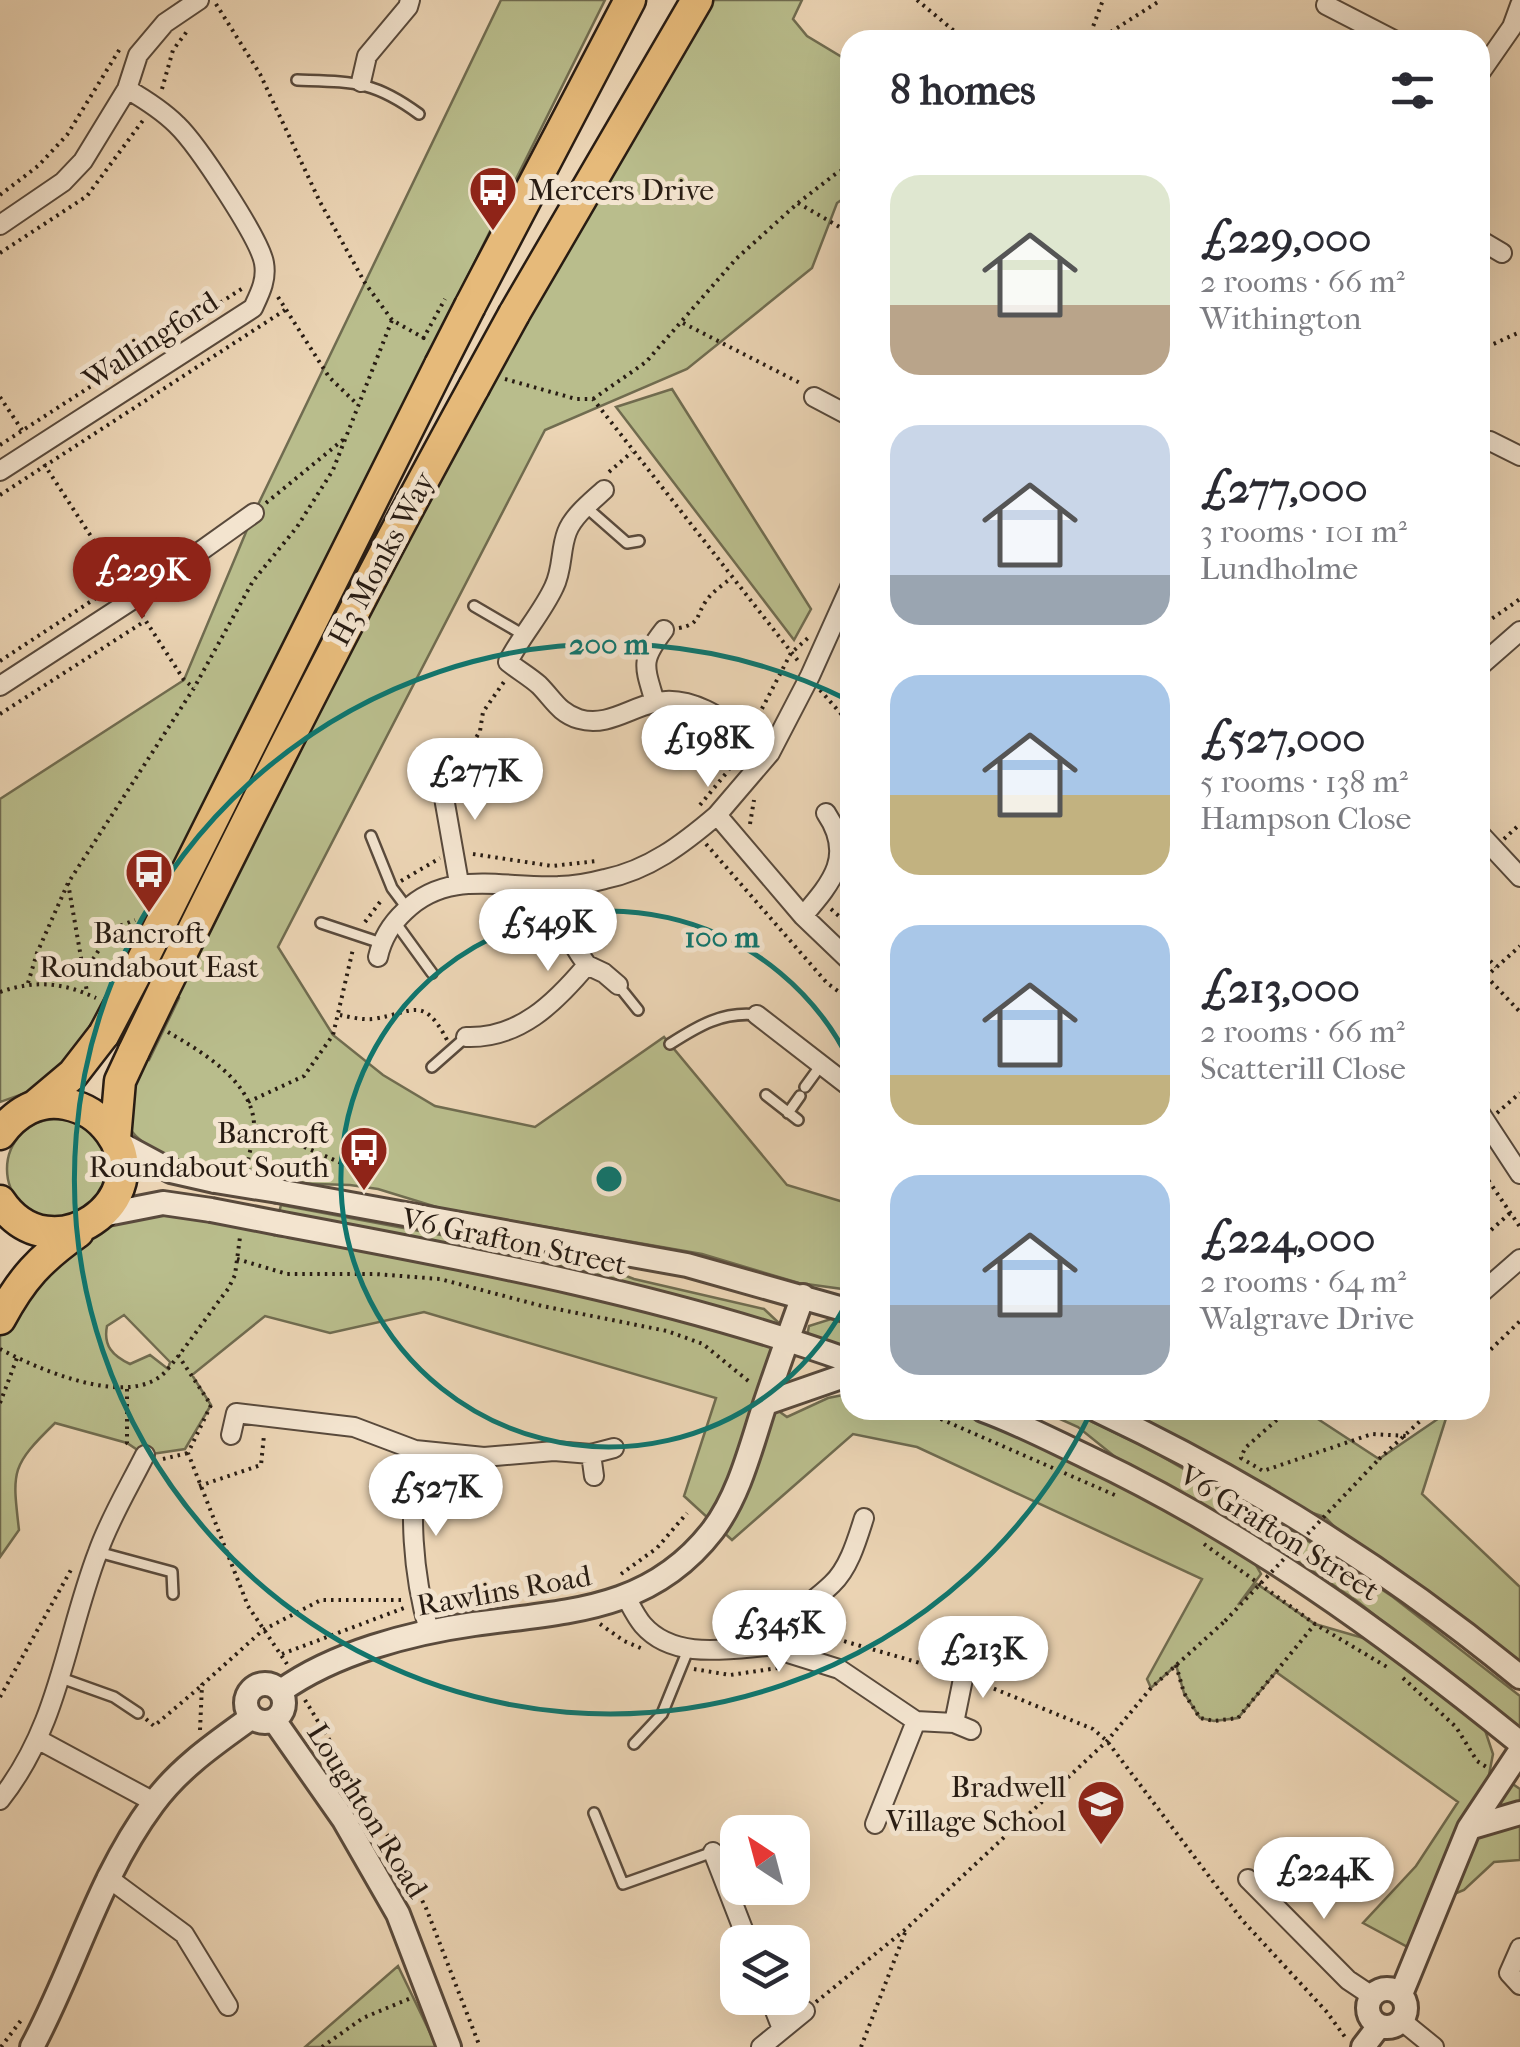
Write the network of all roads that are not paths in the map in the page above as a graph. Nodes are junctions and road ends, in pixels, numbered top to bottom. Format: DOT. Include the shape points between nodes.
graph roads {
  1 [pos="200,0"];
  2 [pos="410,0"];
  3 [pos="696,0"];
  4 [pos="1326,5"];
  5 [pos="1520,6"];
  6 [pos="624,9"];
  7 [pos="1375,30"];
  8 [pos="1516,30"];
  9 [pos="1490,62"];
  10 [pos="297,80"];
  11 [pos="361,82"];
  12 [pos="127,90"];
  13 [pos="420,114"];
  14 [pos="0,225"];
  15 [pos="1490,245"];
  16 [pos="1502,252"];
  17 [pos="814,397"];
  18 [pos="840,411"];
  19 [pos="1490,441"];
  20 [pos="1520,456"];
  21 [pos="0,470"];
  22 [pos="604,490"];
  23 [pos="586,508"];
  24 [pos="254,513"];
  25 [pos="639,542"];
  26 [pos="474,606"];
  27 [pos="840,609"];
  28 [pos="664,630"];
  29 [pos="1520,631"];
  30 [pos="522,634"];
  31 [pos="1490,657"];
  32 [pos="0,686"];
  33 [pos="655,702"];
  34 [pos="770,753"];
  35 [pos="457,760"];
  36 [pos="826,813"];
  37 [pos="717,815"];
  38 [pos="371,836"];
  39 [pos="1490,845"];
  40 [pos="1520,877"];
  41 [pos="459,883"];
  42 [pos="559,886"];
  43 [pos="401,915"];
  44 [pos="803,916"];
  45 [pos="321,924"];
  46 [pos="380,950"];
  47 [pos="840,951"];
  48 [pos="586,965"];
  49 [pos="432,973"];
  50 [pos="618,985"];
  51 [pos="638,1010"];
  52 [pos="757,1015"];
  53 [pos="459,1043"];
  54 [pos="670,1044"];
  55 [pos="821,1065"];
  56 [pos="432,1068"];
  57 [pos="840,1080"];
  58 [pos="766,1095"];
  59 [pos="19,1110"];
  60 [pos="788,1112"];
  61 [pos="798,1120"];
  62 [pos="1490,1129"];
  63 [pos="0,1134"];
  64 [pos="116,1141"];
  65 [pos="1520,1174"];
  66 [pos="0,1201"];
  67 [pos="93,1221"];
  68 [pos="1520,1259"];
  69 [pos="1490,1285"];
  70 [pos="807,1298"];
  71 [pos="840,1298"];
  72 [pos="840,1308"];
  73 [pos="1,1318"];
  74 [pos="788,1339"];
  75 [pos="840,1358"];
  76 [pos="840,1377"];
  77 [pos="234,1391"];
  78 [pos="766,1403"];
  79 [pos="236,1413"];
  80 [pos="1011,1420"];
  81 [pos="1118,1420"];
  82 [pos="232,1435"];
  83 [pos="614,1448"];
  84 [pos="415,1450"];
  85 [pos="592,1454"];
  86 [pos="145,1455"];
  87 [pos="594,1476"];
  88 [pos="864,1518"];
  89 [pos="98,1552"];
  90 [pos="622,1587"];
  91 [pos="172,1594"];
  92 [pos="428,1632"];
  93 [pos="786,1650"];
  94 [pos="686,1658"];
  95 [pos="964,1672"];
  96 [pos="62,1678"];
  97 [pos="1520,1678"];
  98 [pos="288,1686"];
  99 [pos="138,1713"];
  100 [pos="263,1719"];
  101 [pos="916,1721"];
  102 [pos="39,1740"];
  103 [pos="1520,1743"];
  104 [pos="634,1744"];
  105 [pos="1520,1751"];
  106 [pos="0,1800"];
  107 [pos="154,1802"];
  108 [pos="594,1813"];
  109 [pos="1520,1813"];
  110 [pos="874,1824"];
  111 [pos="1470,1828"];
  112 [pos="713,1852"];
  113 [pos="106,1877"];
  114 [pos="1248,1879"];
  115 [pos="741,1925"];
  116 [pos="1520,1948"];
  117 [pos="1520,1985"];
  118 [pos="1401,1994"];
  119 [pos="1372,1996"];
  120 [pos="228,2006"];
  121 [pos="777,2015"];
  122 [pos="800,2015"];
  123 [pos="1402,2021"];
  124 [pos="1378,2026"];
  125 [pos="782,2029"];
  126 [pos="32,2047"];
  127 [pos="449,2047"];
  128 [pos="761,2047"];
  129 [pos="1363,2047"];
  130 [pos="1434,2047"];
  1 -- 12 [label="street" via="165,23 138,55"];
  2 -- 11 [label="street" via="367,56"];
  3 -- 64 [label="main road, H3 Monks Way, bridge" via="514,314 487,382 396,530 277,760 120,1081"];
  4 -- 7 [label="street"];
  5 -- 8 [label="street"];
  6 -- 59 [label="main road, H3 Monks Way, bridge" via="439,356 104,1034 73,1074"];
  8 -- 9 [label="street"];
  10 -- 11 [label="lane"];
  11 -- 13 [label="lane"];
  12 -- 14 [label="street" via="63,182"];
  12 -- 21 [label="street, Wallingford" via="181,128 256,238 263,286 253,308"];
  15 -- 16 [label="street"];
  17 -- 18 [label="street"];
  19 -- 20 [label="street"];
  22 -- 23 [label="street"];
  23 -- 25 [label="lane" via="627,543"];
  23 -- 30 [label="street" via="566,534 552,592"];
  24 -- 32 [label="street"];
  26 -- 30 [label="lane"];
  27 -- 34 [label="street"];
  28 -- 33 [label="street" via="644,664"];
  29 -- 31 [label="street"];
  30 -- 33 [label="street" via="508,662 567,715 606,721"];
  33 -- 34 [label="street" via="706,710"];
  34 -- 37 [label="street"];
  35 -- 41 [label="street" via="444,792"];
  36 -- 44 [label="street" via="839,832 837,873"];
  37 -- 42 [label="street" via="644,867"];
  37 -- 44 [label="street"];
  38 -- 43 [label="lane"];
  39 -- 40 [label="street"];
  41 -- 42 [label="street"];
  41 -- 43 [label="street" via="430,892"];
  42 -- 48 [label="street" via="562,925"];
  43 -- 46 [label="street"];
  43 -- 49 [label="lane"];
  44 -- 47 [label="street"];
  45 -- 46 [label="lane"];
  48 -- 50 [label="street"];
  48 -- 53 [label="street" via="523,1026"];
  50 -- 51 [label="lane"];
  52 -- 54 [label="lane" via="712,1020"];
  52 -- 55 [label="street"];
  53 -- 56 [label="lane"];
  55 -- 57 [label="street"];
  55 -- 60 [label="lane"];
  58 -- 60 [label="lane"];
  59 -- 63 [label="main road, H3 Monks Way"];
  59 -- 64 [label="main road" via="58,1102 81,1107"];
  60 -- 61 [label="lane"];
  62 -- 65 [label="street"];
  64 -- 67 [label="main road, H3 Monks Way" via="120,1181 114,1199"];
  64 -- 70 [label="street, V6 Grafton Street, bridge" via="172,1172 687,1265"];
  66 -- 67 [label="main road" via="24,1226 44,1232 64,1233"];
  67 -- 73 [label="main road" via="44,1256"];
  67 -- 74 [label="street, V6 Grafton Street, bridge" via="164,1204 211,1210 652,1303"];
  68 -- 69 [label="street"];
  70 -- 71 [label="street"];
  70 -- 72 [label="street, V6 Grafton Street"];
  70 -- 74 [label="street, Rawlins Road"];
  74 -- 75 [label="street, V6 Grafton Street"];
  74 -- 78 [label="street, Rawlins Road"];
  76 -- 78 [label="street"];
  77 -- 79 [label="street"];
  78 -- 90 [label="street, Rawlins Road" via="742,1474 714,1528 684,1560"];
  79 -- 82 [label="street"];
  79 -- 84 [label="street" via="354,1427"];
  80 -- 103 [label="street, V6 Grafton Street" via="1148,1486 1318,1589"];
  81 -- 97 [label="street, V6 Grafton Street" via="1271,1499 1366,1559"];
  83 -- 85 [label="street"];
  84 -- 85 [label="street" via="484,1457"];
  84 -- 92 [label="street" via="410,1523"];
  85 -- 87 [label="street"];
  86 -- 89 [label="street"];
  88 -- 93 [label="street" via="835,1582 790,1618"];
  89 -- 91 [label="lane" via="172,1572"];
  89 -- 96 [label="street"];
  90 -- 92 [label="street, Rawlins Road" via="588,1609"];
  90 -- 94 [label="street" via="643,1626"];
  92 -- 98 [label="street, Rawlins Road" via="349,1657"];
  93 -- 94 [label="street"];
  93 -- 101 [label="street" via="838,1669"];
  94 -- 104 [label="lane" via="662,1714"];
  95 -- 101 [label="street" via="962,1727"];
  96 -- 99 [label="lane"];
  96 -- 102 [label="street"];
  98 -- 100 [label="street" via="284,1710"];
  98 -- 100 [label="street, Rawlins Road" via="252,1688 246,1706"];
  100 -- 107 [label="street" via="194,1760"];
  100 -- 127 [label="street, Loughton Road" via="344,1820 398,1914"];
  101 -- 110 [label="street"];
  102 -- 106 [label="street"];
  102 -- 107 [label="street"];
  105 -- 111 [label="street"];
  107 -- 113 [label="street"];
  108 -- 112 [label="lane" via="623,1884"];
  109 -- 111 [label="street"];
  111 -- 118 [label="street"];
  112 -- 115 [label="street"];
  113 -- 120 [label="street" via="184,1934"];
  113 -- 126 [label="street"];
  114 -- 119 [label="street"];
  116 -- 117 [label="street" via="1509,1973"];
  118 -- 119 [label="street" via="1387,1988"];
  118 -- 123 [label="street" via="1407,2007"];
  119 -- 124 [label="street" via="1368,2013"];
  121 -- 125 [label="street"];
  122 -- 125 [label="street"];
  123 -- 124 [label="street"];
  123 -- 130 [label="street"];
  124 -- 129 [label="street"];
  125 -- 128 [label="street"];
}
